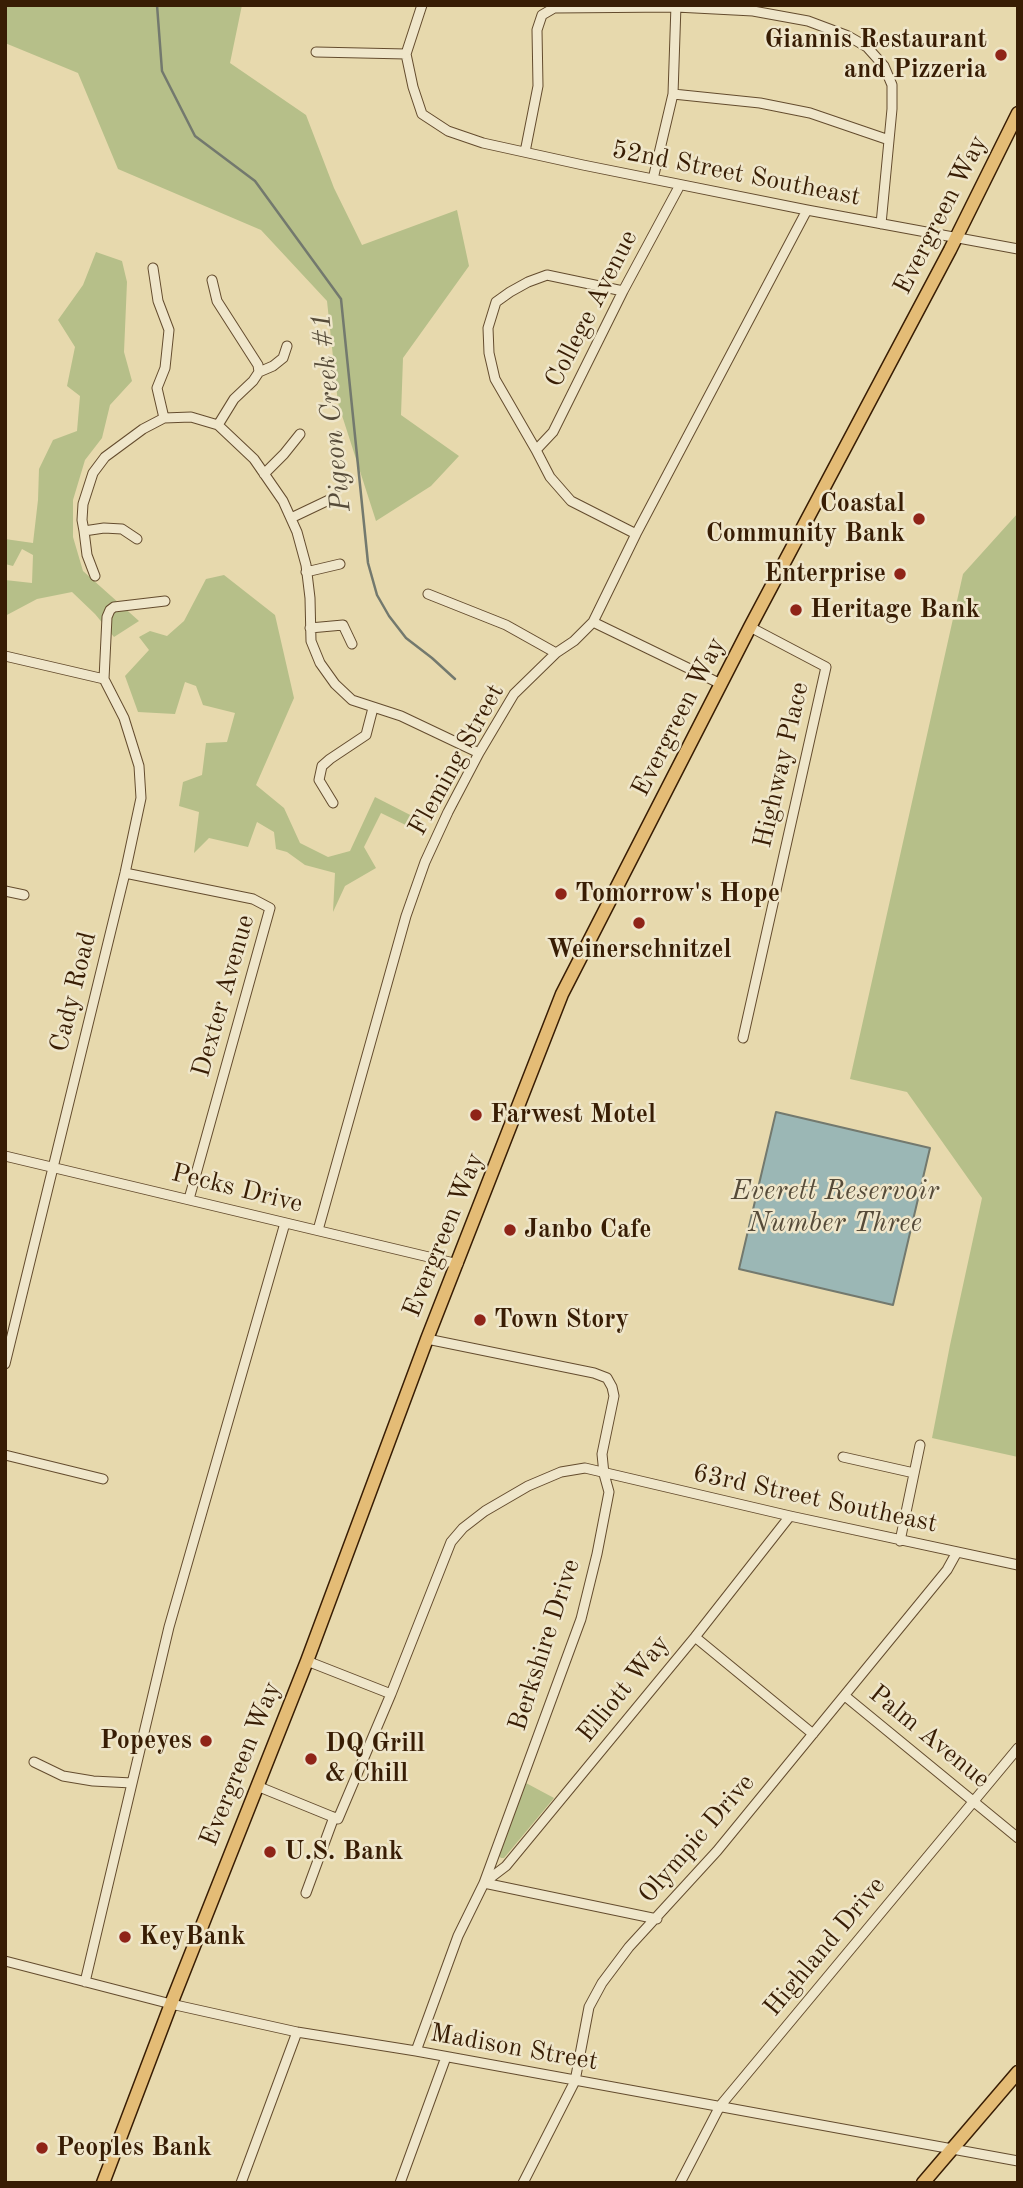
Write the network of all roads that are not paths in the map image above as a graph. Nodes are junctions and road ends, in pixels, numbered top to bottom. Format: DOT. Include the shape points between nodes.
graph roads {
  1 [pos="422,5"];
  2 [pos="676,6"];
  3 [pos="316,52"];
  4 [pos="406,54"];
  5 [pos="673,94"];
  6 [pos="1018,113"];
  7 [pos="889,140"];
  8 [pos="524,152"];
  9 [pos="653,179"];
  10 [pos="680,185"];
  11 [pos="807,210"];
  12 [pos="881,224"];
  13 [pos="956,239"];
  14 [pos="1018,249"];
  15 [pos="153,268"];
  16 [pos="212,280"];
  17 [pos="623,291"];
  18 [pos="287,346"];
  19 [pos="260,372"];
  20 [pos="164,418"];
  21 [pos="218,425"];
  22 [pos="300,434"];
  23 [pos="536,450"];
  24 [pos="264,474"];
  25 [pos="333,498"];
  26 [pos="291,518"];
  27 [pos="85,531"];
  28 [pos="636,534"];
  29 [pos="137,539"];
  30 [pos="340,564"];
  31 [pos="306,572"];
  32 [pos="95,576"];
  33 [pos="428,594"];
  34 [pos="166,601"];
  35 [pos="593,622"];
  36 [pos="750,627"];
  37 [pos="310,628"];
  38 [pos="352,644"];
  39 [pos="556,653"];
  40 [pos="5,656"];
  41 [pos="103,679"];
  42 [pos="722,684"];
  43 [pos="373,708"];
  44 [pos="479,753"];
  45 [pos="332,803"];
  46 [pos="125,873"];
  47 [pos="5,891"];
  48 [pos="24,895"];
  49 [pos="743,1038"];
  50 [pos="5,1156"];
  51 [pos="52,1167"];
  52 [pos="189,1199"];
  53 [pos="285,1223"];
  54 [pos="318,1230"];
  55 [pos="458,1264"];
  56 [pos="426,1339"];
  57 [pos="5,1364"];
  58 [pos="920,1445"];
  59 [pos="5,1455"];
  60 [pos="843,1457"];
  61 [pos="914,1473"];
  62 [pos="604,1474"];
  63 [pos="103,1479"];
  64 [pos="790,1516"];
  65 [pos="900,1541"];
  66 [pos="957,1552"];
  67 [pos="1018,1565"];
  68 [pos="695,1637"];
  69 [pos="307,1661"];
  70 [pos="391,1694"];
  71 [pos="845,1696"];
  72 [pos="813,1734"];
  73 [pos="1018,1748"];
  74 [pos="34,1762"];
  75 [pos="132,1783"];
  76 [pos="257,1786"];
  77 [pos="974,1800"];
  78 [pos="334,1817"];
  79 [pos="1018,1838"];
  80 [pos="484,1883"];
  81 [pos="306,1893"];
  82 [pos="657,1919"];
  83 [pos="5,1961"];
  84 [pos="85,1982"];
  85 [pos="171,2004"];
  86 [pos="296,2032"];
  87 [pos="416,2051"];
  88 [pos="446,2057"];
  89 [pos="1018,2071"];
  90 [pos="575,2081"];
  91 [pos="720,2106"];
  92 [pos="951,2149"];
  93 [pos="1018,2161"];
  94 [pos="103,2183"];
  95 [pos="241,2183"];
  96 [pos="400,2183"];
  97 [pos="523,2183"];
  98 [pos="680,2183"];
  99 [pos="923,2183"];
  1 -- 4 [label="street"];
  2 -- 5 [label="street"];
  2 -- 7 [label="street" via="753,11 808,21 867,47 884,65 892,85"];
  2 -- 8 [label="street" via="554,8 542,15 537,30 538,86"];
  3 -- 4 [label="street"];
  4 -- 8 [label="street, 52nd Street Southeast" via="422,114 448,131"];
  5 -- 7 [label="street" via="773,105"];
  5 -- 9 [label="street"];
  6 -- 13 [label="main road, Evergreen Way"];
  7 -- 12 [label="street"];
  8 -- 9 [label="street, 52nd Street Southeast"];
  9 -- 10 [label="street, 52nd Street Southeast"];
  10 -- 11 [label="street, 52nd Street Southeast"];
  10 -- 17 [label="street, College Avenue"];
  11 -- 12 [label="street, 52nd Street Southeast"];
  11 -- 28 [label="street, Fleming Street"];
  12 -- 13 [label="street, 52nd Street Southeast"];
  13 -- 14 [label="street, 52nd Street Southeast"];
  13 -- 36 [label="main road, Evergreen Way"];
  15 -- 20 [label="street" via="169,330 165,368 157,388"];
  16 -- 19 [label="street" via="217,302"];
  17 -- 23 [label="street, College Avenue" via="553,432"];
  17 -- 23 [label="street" via="547,275 496,302 488,328 495,379"];
  18 -- 19 [label="street" via="283,358"];
  19 -- 21 [label="street" via="226,408"];
  20 -- 21 [label="street" via="191,417"];
  20 -- 27 [label="street" via="124,442 93,473 83,504"];
  21 -- 24 [label="street"];
  22 -- 24 [label="street"];
  23 -- 28 [label="street" via="571,502"];
  24 -- 26 [label="street"];
  25 -- 26 [label="street"];
  26 -- 31 [label="street"];
  27 -- 29 [label="street" via="122,529"];
  27 -- 32 [label="street"];
  28 -- 35 [label="street, Fleming Street"];
  30 -- 31 [label="street"];
  31 -- 37 [label="street"];
  33 -- 39 [label="street" via="506,625"];
  34 -- 41 [label="street" via="110,610"];
  35 -- 39 [label="street, Fleming Street"];
  35 -- 42 [label="street"];
  36 -- 42 [label="main road, Evergreen Way"];
  36 -- 49 [label="street, Highway Place" via="826,667"];
  37 -- 38 [label="street" via="343,625"];
  37 -- 43 [label="street" via="320,663 335,684 352,700"];
  39 -- 44 [label="street, Fleming Street" via="514,694"];
  40 -- 41 [label="street"];
  41 -- 46 [label="street, Cady Road" via="124,718 139,766 141,798"];
  42 -- 55 [label="main road, Evergreen Way" via="562,994"];
  43 -- 44 [label="street" via="401,716"];
  43 -- 45 [label="street" via="366,735 322,766 319,780"];
  44 -- 54 [label="street, Fleming Street" via="447,812 406,916"];
  46 -- 51 [label="street, Cady Road"];
  46 -- 52 [label="street, Dexter Avenue" via="253,899 270,908"];
  47 -- 48 [label="street"];
  50 -- 51 [label="street, Pecks Drive"];
  51 -- 52 [label="street, Pecks Drive"];
  51 -- 57 [label="street, Cady Road"];
  52 -- 53 [label="street, Pecks Drive"];
  53 -- 54 [label="street, Pecks Drive"];
  53 -- 75 [label="street" via="169,1627"];
  54 -- 55 [label="street, Pecks Drive"];
  55 -- 56 [label="main road, Evergreen Way"];
  56 -- 62 [label="street, Berkshire Drive" via="607,1378 614,1396 602,1454"];
  56 -- 69 [label="main road, Evergreen Way"];
  58 -- 61 [label="street"];
  59 -- 63 [label="street"];
  60 -- 61 [label="street"];
  61 -- 65 [label="street"];
  62 -- 64 [label="street, 63rd Street Southeast"];
  62 -- 70 [label="street, 63rd Street Southeast" via="585,1468 561,1472 528,1486 463,1528 451,1542"];
  62 -- 80 [label="street, Berkshire Drive" via="610,1492 581,1619"];
  64 -- 65 [label="street, 63rd Street Southeast"];
  64 -- 68 [label="street, Elliott Way"];
  65 -- 66 [label="street, 63rd Street Southeast"];
  66 -- 67 [label="street, 63rd Street Southeast"];
  66 -- 71 [label="street, Olympic Drive"];
  68 -- 72 [label="street"];
  68 -- 80 [label="street, Elliott Way" via="506,1866"];
  69 -- 70 [label="street"];
  69 -- 76 [label="main road, Evergreen Way"];
  70 -- 78 [label="street, 63rd Street Southeast" via="338,1819"];
  71 -- 72 [label="street, Olympic Drive"];
  71 -- 77 [label="street, Palm Avenue"];
  72 -- 82 [label="street, Olympic Drive"];
  73 -- 77 [label="street, Highland Drive"];
  74 -- 75 [label="street" via="63,1776"];
  75 -- 84 [label="street"];
  76 -- 78 [label="street"];
  76 -- 85 [label="main road, Evergreen Way"];
  77 -- 79 [label="street, Palm Avenue"];
  77 -- 91 [label="street, Highland Drive"];
  78 -- 81 [label="street, 63rd Street Southeast"];
  80 -- 82 [label="street"];
  80 -- 87 [label="street, Berkshire Drive" via="458,1936"];
  82 -- 90 [label="street, Olympic Drive" via="629,1947 589,2007"];
  83 -- 84 [label="street, Madison Street"];
  84 -- 85 [label="street, Madison Street"];
  85 -- 86 [label="street, Madison Street"];
  85 -- 94 [label="main road, Evergreen Way"];
  86 -- 87 [label="street, Madison Street"];
  86 -- 95 [label="street"];
  87 -- 88 [label="street, Madison Street"];
  88 -- 90 [label="street, Madison Street"];
  88 -- 96 [label="street"];
  89 -- 92 [label="main road"];
  90 -- 91 [label="street, Madison Street"];
  90 -- 97 [label="street, Olympic Drive"];
  91 -- 92 [label="street, Madison Street"];
  91 -- 98 [label="street, Highland Drive"];
  92 -- 93 [label="street, Madison Street"];
  92 -- 99 [label="main road"];
}
